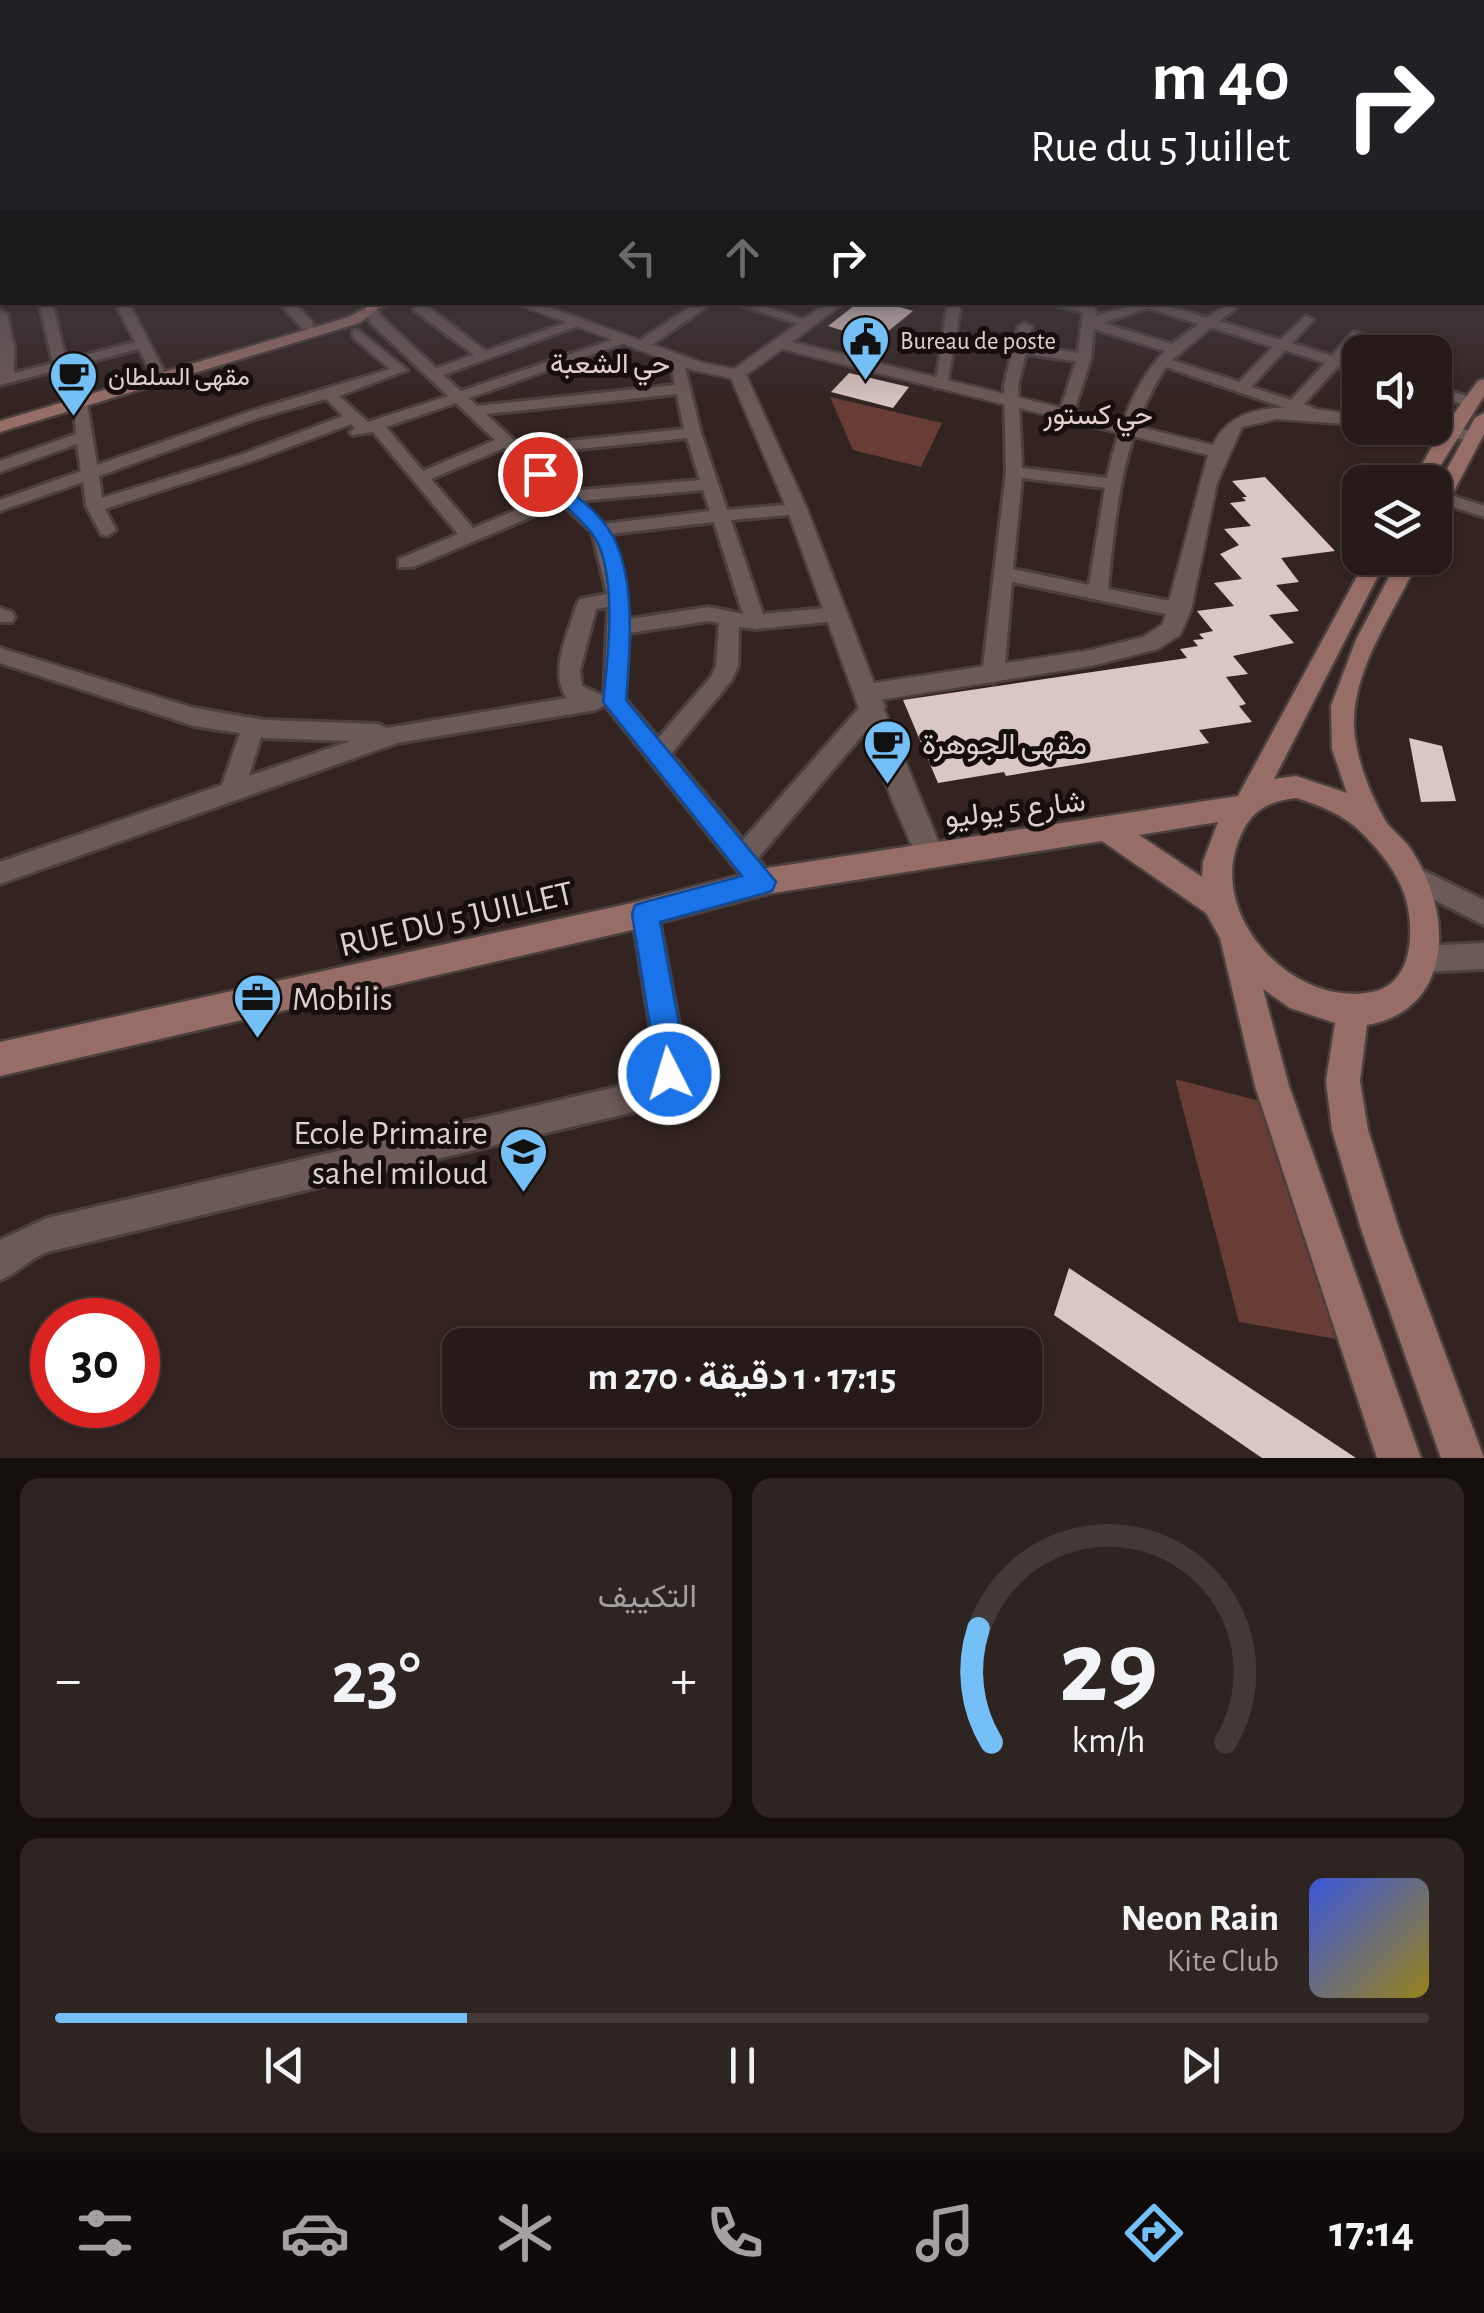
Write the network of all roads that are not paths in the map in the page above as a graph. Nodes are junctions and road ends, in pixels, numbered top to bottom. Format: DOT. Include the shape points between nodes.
graph roads {
  1 [pos="46,305"];
  2 [pos="122,305"];
  3 [pos="288,305"];
  4 [pos="535,305"];
  5 [pos="702,305"];
  6 [pos="747,305"];
  7 [pos="831,305"];
  8 [pos="955,305"];
  9 [pos="1061,305"];
  10 [pos="1136,305"];
  11 [pos="1155,305"];
  12 [pos="370,306"];
  13 [pos="419,307"];
  14 [pos="1229,308"];
  15 [pos="1090,312"];
  16 [pos="0,314"];
  17 [pos="1306,320"];
  18 [pos="1210,322"];
  19 [pos="579,323"];
  20 [pos="807,323"];
  21 [pos="308,326"];
  22 [pos="1024,328"];
  23 [pos="358,334"];
  24 [pos="951,338"];
  25 [pos="634,343"];
  26 [pos="142,344"];
  27 [pos="780,344"];
  28 [pos="1283,345"];
  29 [pos="1020,348"];
  30 [pos="1178,350"];
  31 [pos="1342,353"];
  32 [pos="483,356"];
  33 [pos="1084,358"];
  34 [pos="677,360"];
  35 [pos="1162,362"];
  36 [pos="1334,362"];
  37 [pos="1342,364"];
  38 [pos="61,367"];
  39 [pos="432,374"];
  40 [pos="737,374"];
  41 [pos="158,375"];
  42 [pos="3,380"];
  43 [pos="1484,384"];
  44 [pos="940,385"];
  45 [pos="1242,388"];
  46 [pos="681,389"];
  47 [pos="329,394"];
  48 [pos="1452,396"];
  49 [pos="458,398"];
  50 [pos="1011,401"];
  51 [pos="1471,402"];
  52 [pos="79,403"];
  53 [pos="1294,406"];
  54 [pos="472,411"];
  55 [pos="1066,414"];
  56 [pos="0,415"];
  57 [pos="1320,415"];
  58 [pos="1342,418"];
  59 [pos="1484,418"];
  60 [pos="366,424"];
  61 [pos="0,427"];
  62 [pos="1452,427"];
  63 [pos="1127,430"];
  64 [pos="1452,431"];
  65 [pos="693,433"];
  66 [pos="85,436"];
  67 [pos="1471,436"];
  68 [pos="510,446"];
  69 [pos="1219,452"];
  70 [pos="0,466"];
  71 [pos="1014,472"];
  72 [pos="92,475"];
  73 [pos="1452,475"];
  74 [pos="420,478"];
  75 [pos="710,484"];
  76 [pos="1116,484"];
  77 [pos="564,497"];
  78 [pos="0,506"];
  79 [pos="95,506"];
  80 [pos="1452,506"];
  81 [pos="798,509"];
  82 [pos="1484,512"];
  83 [pos="718,516"];
  84 [pos="108,530"];
  85 [pos="600,530"];
  86 [pos="470,537"];
  87 [pos="406,562"];
  88 [pos="1005,574"];
  89 [pos="1368,575"];
  90 [pos="1401,575"];
  91 [pos="1098,592"];
  92 [pos="619,598"];
  93 [pos="1180,610"];
  94 [pos="837,614"];
  95 [pos="730,616"];
  96 [pos="756,622"];
  97 [pos="622,627"];
  98 [pos="0,655"];
  99 [pos="993,675"];
  100 [pos="871,699"];
  101 [pos="603,702"];
  102 [pos="253,727"];
  103 [pos="396,734"];
  104 [pos="656,756"];
  105 [pos="234,789"];
  106 [pos="1244,802"];
  107 [pos="1372,821"];
  108 [pos="1110,831"];
  109 [pos="929,853"];
  110 [pos="752,871"];
  111 [pos="0,873"];
  112 [pos="1412,876"];
  113 [pos="1484,913"];
  114 [pos="645,914"];
  115 [pos="1226,919"];
  116 [pos="1484,956"];
  117 [pos="1423,959"];
  118 [pos="1353,1011"];
  119 [pos="0,1058"];
  120 [pos="0,1264"];
  121 [pos="1400,1458"];
  122 [pos="1463,1458"];
  1 -- 38 [label="street"];
  2 -- 26 [label="street"];
  3 -- 21 [label="street"];
  4 -- 19 [label="street"];
  5 -- 25 [label="street"];
  6 -- 20 [label="street"];
  7 -- 20 [label="street"];
  8 -- 24 [label="street"];
  9 -- 15 [label="street"];
  10 -- 15 [label="street"];
  11 -- 18 [label="street"];
  12 -- 21 [label="main road"];
  12 -- 39 [label="street" via="375,319"];
  12 -- 41 [label="main road" via="354,320"];
  13 -- 32 [label="street"];
  14 -- 18 [label="street"];
  15 -- 30 [label="street"];
  15 -- 33 [label="street"];
  16 -- 42 [label="street" via="6,330"];
  17 -- 28 [label="street"];
  18 -- 28 [label="street"];
  18 -- 30 [label="street"];
  19 -- 25 [label="street"];
  19 -- 32 [label="street"];
  20 -- 27 [label="street"];
  21 -- 41 [label="main road"];
  22 -- 29 [label="street"];
  23 -- 47 [label="street" via="400,370"];
  24 -- 29 [label="street"];
  24 -- 44 [label="street"];
  25 -- 34 [label="street"];
  25 -- 49 [label="street"];
  26 -- 38 [label="street"];
  26 -- 41 [label="street"];
  27 -- 40 [label="street"];
  27 -- 44 [label="street"];
  28 -- 36 [label="street"];
  28 -- 45 [label="street"];
  29 -- 33 [label="street"];
  29 -- 50 [label="street"];
  30 -- 35 [label="street"];
  31 -- 36 [label="street"];
  32 -- 39 [label="street"];
  33 -- 55 [label="street"];
  34 -- 40 [label="street"];
  34 -- 46 [label="street"];
  35 -- 45 [label="street"];
  35 -- 63 [label="street"];
  36 -- 37 [label="street"];
  36 -- 53 [label="street"];
  38 -- 42 [label="street"];
  39 -- 49 [label="street"];
  40 -- 81 [label="street"];
  41 -- 52 [label="main road"];
  41 -- 56 [label="main road"];
  43 -- 51 [label="main road"];
  44 -- 50 [label="street"];
  45 -- 53 [label="street"];
  46 -- 54 [label="street"];
  46 -- 65 [label="street"];
  47 -- 60 [label="street"];
  47 -- 72 [label="street"];
  48 -- 51 [label="street"];
  49 -- 54 [label="street"];
  49 -- 60 [label="street"];
  50 -- 55 [label="street"];
  50 -- 71 [label="street"];
  51 -- 62 [label="main road"];
  52 -- 61 [label="main road"];
  52 -- 66 [label="street"];
  53 -- 57 [label="street"];
  54 -- 68 [label="street"];
  55 -- 63 [label="street"];
  57 -- 58 [label="street"];
  57 -- 69 [label="street" via="1237,422"];
  59 -- 67 [label="main road"];
  60 -- 74 [label="street"];
  60 -- 79 [label="street" via="261,464 248,457"];
  63 -- 69 [label="street"];
  63 -- 76 [label="street"];
  64 -- 67 [label="street"];
  65 -- 68 [label="street"];
  65 -- 75 [label="street"];
  66 -- 70 [label="street"];
  66 -- 72 [label="street"];
  67 -- 73 [label="main road"];
  68 -- 74 [label="street"];
  68 -- 77 [label="street"];
  69 -- 93 [label="street"];
  71 -- 76 [label="street"];
  71 -- 88 [label="street"];
  72 -- 78 [label="street"];
  72 -- 79 [label="street"];
  74 -- 86 [label="street"];
  75 -- 77 [label="street"];
  75 -- 83 [label="street"];
  76 -- 91 [label="street"];
  77 -- 85 [label="street"];
  77 -- 86 [label="street"];
  79 -- 84 [label="street"];
  80 -- 82 [label="street"];
  81 -- 83 [label="street"];
  81 -- 94 [label="street"];
  83 -- 85 [label="street"];
  83 -- 96 [label="street"];
  85 -- 92 [label="street"];
  86 -- 87 [label="street"];
  88 -- 91 [label="street"];
  88 -- 99 [label="street"];
  89 -- 106 [label="main road"];
  90 -- 107 [label="main road" via="1359,660 1340,723"];
  91 -- 93 [label="street"];
  92 -- 97 [label="street"];
  92 -- 101 [label="street" via="592,601 584,611 569,678 576,694"];
  93 -- 99 [label="street" via="1172,628 1150,642"];
  94 -- 96 [label="street"];
  94 -- 100 [label="street"];
  95 -- 96 [label="street"];
  95 -- 97 [label="street"];
  95 -- 104 [label="street" via="720,681"];
  97 -- 101 [label="street"];
  98 -- 102 [label="street" via="194,717"];
  99 -- 100 [label="street"];
  100 -- 109 [label="street"];
  100 -- 110 [label="street"];
  101 -- 103 [label="street"];
  101 -- 104 [label="street"];
  102 -- 103 [label="street"];
  102 -- 105 [label="street"];
  103 -- 105 [label="street"];
  104 -- 110 [label="street"];
  105 -- 111 [label="street"];
  106 -- 107 [label="main road" via="1276,787 1302,788"];
  106 -- 108 [label="main road, شارع 5 يوليو"];
  106 -- 115 [label="main road" via="1228,822 1217,864"];
  107 -- 112 [label="main road"];
  108 -- 109 [label="main road, شارع 5 يوليو"];
  108 -- 115 [label="main road, شارع 5 يوليو"];
  109 -- 110 [label="main road, RUE DU 5 JUILLET"];
  110 -- 114 [label="main road, RUE DU 5 JUILLET"];
  112 -- 113 [label="street"];
  112 -- 117 [label="main road" via="1425,912"];
  114 -- 119 [label="main road, RUE DU 5 JUILLET"];
  114 -- 120 [label="street" via="671,1062 656,1093 47,1235 19,1246"];
  115 -- 118 [label="main road" via="1274,979 1300,996"];
  115 -- 121 [label="main road" via="1272,1086"];
  116 -- 117 [label="street"];
  117 -- 118 [label="main road" via="1403,994 1384,1007"];
  118 -- 122 [label="main road" via="1342,1081 1350,1130"];
}
